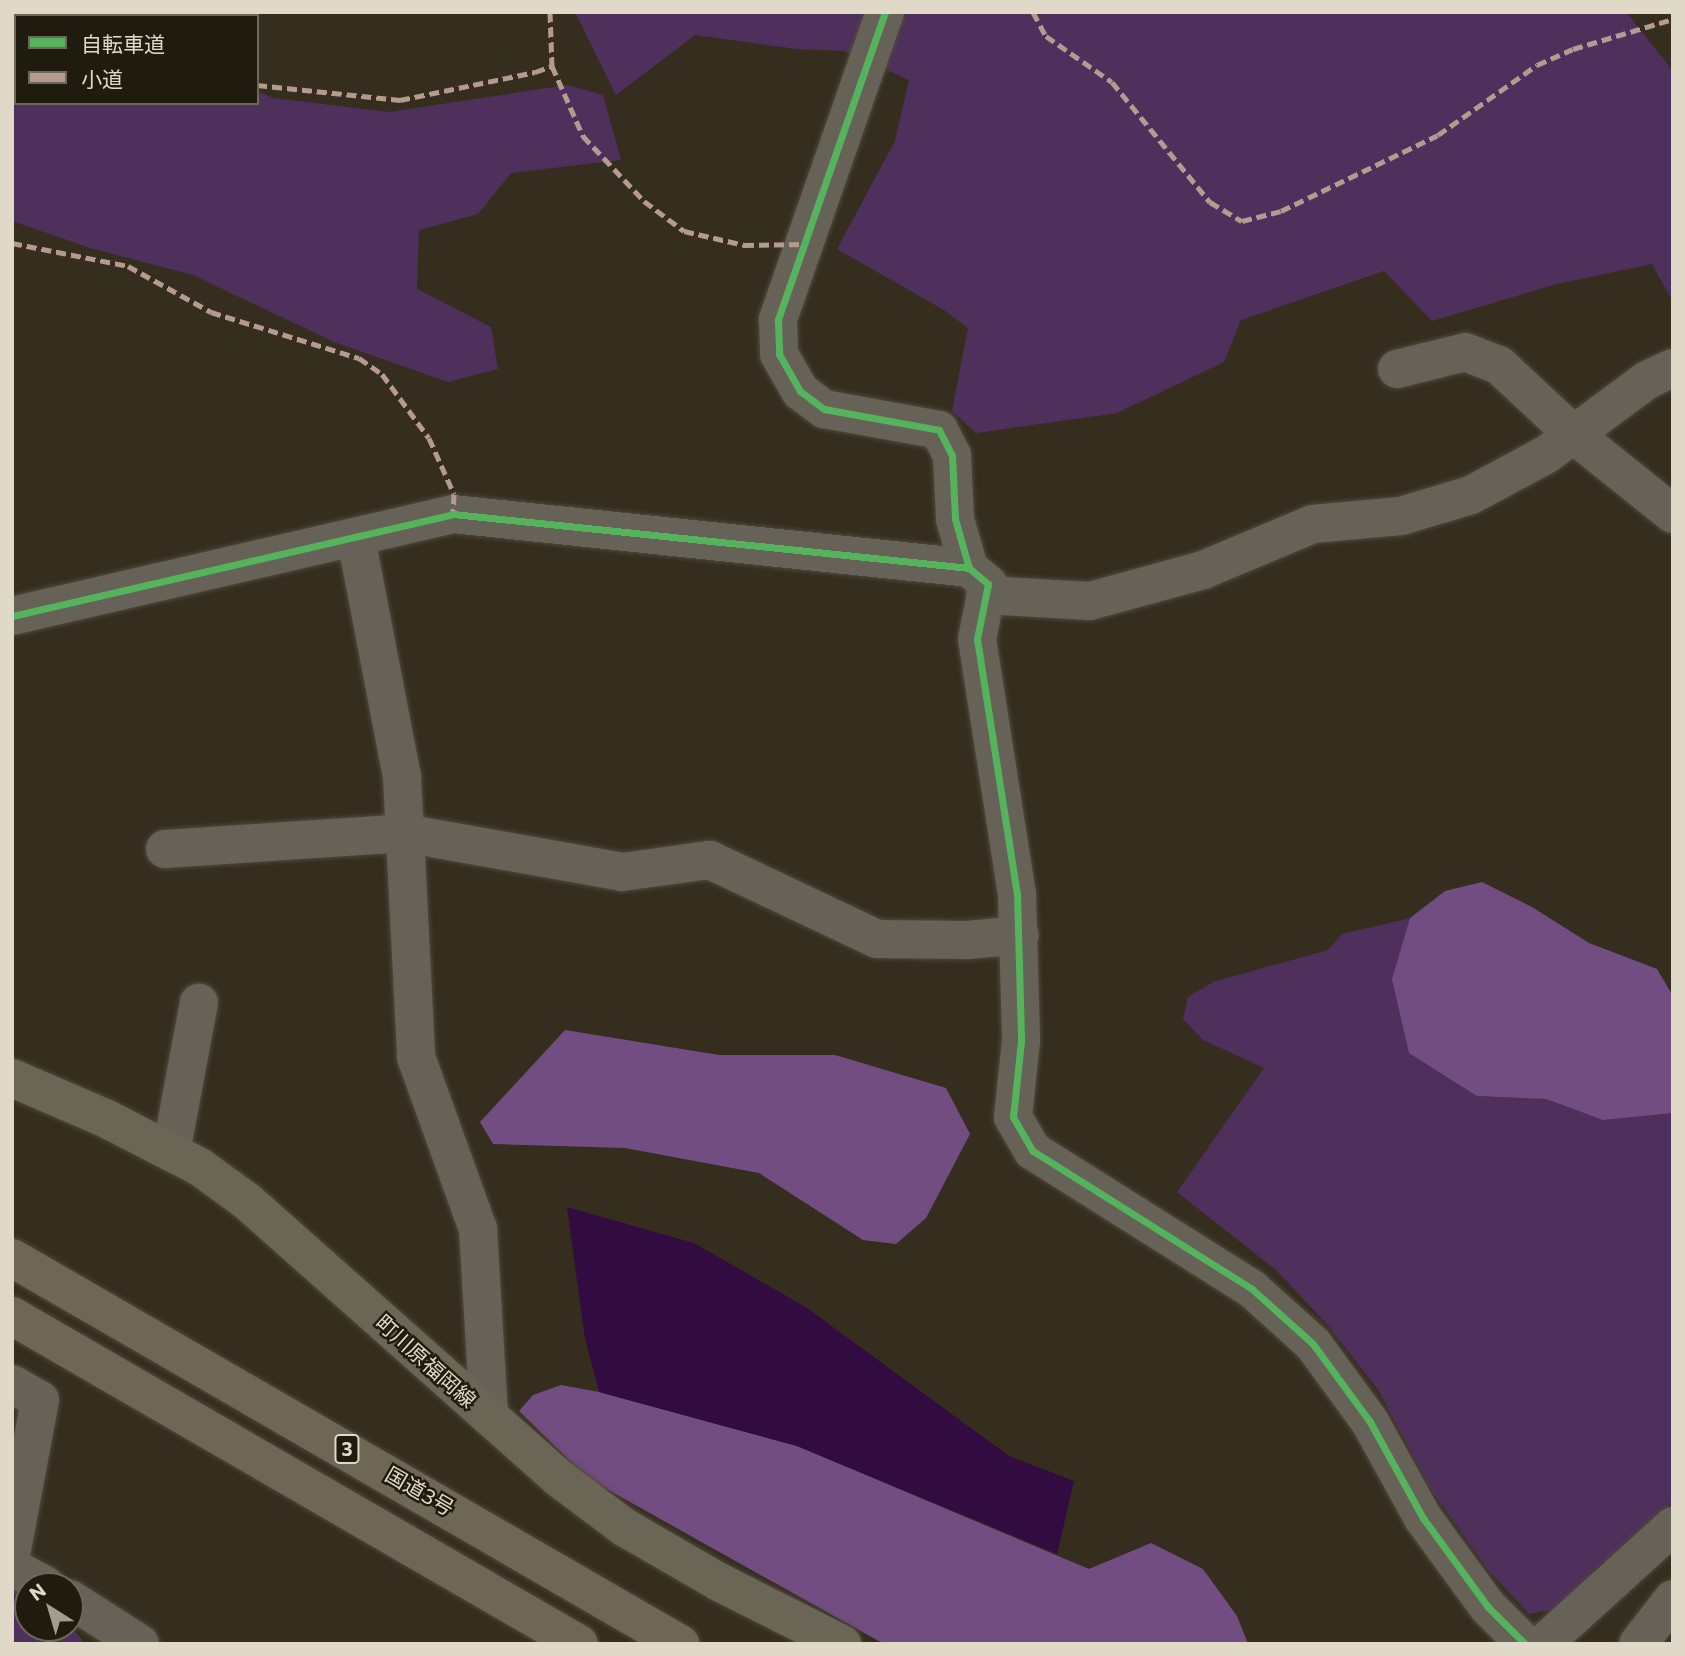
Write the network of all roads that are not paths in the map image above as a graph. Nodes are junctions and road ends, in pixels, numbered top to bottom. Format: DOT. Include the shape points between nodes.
graph roads {
  1 [pos="885,12"];
  2 [pos="1673,368"];
  3 [pos="1397,369"];
  4 [pos="1573,434"];
  5 [pos="1673,514"];
  6 [pos="356,538"];
  7 [pos="977,581"];
  8 [pos="12,616"];
  9 [pos="404,832"];
  10 [pos="166,849"];
  11 [pos="1020,936"];
  12 [pos="199,1003"];
  13 [pos="12,1078"];
  14 [pos="171,1152"];
  15 [pos="12,1258"];
  16 [pos="12,1316"];
  17 [pos="12,1384"];
  18 [pos="489,1416"];
  19 [pos="1673,1525"];
  20 [pos="12,1550"];
  21 [pos="1673,1599"];
  22 [pos="84,1608"];
  23 [pos="140,1644"];
  24 [pos="579,1644"];
  25 [pos="680,1644"];
  26 [pos="842,1644"];
  27 [pos="1525,1644"];
  28 [pos="1543,1644"];
  29 [pos="1638,1644"];
  1 -- 7 [label="street" via="778,320 779,354 800,391 824,409 939,430 952,455 955,519"];
  2 -- 4 [label="street" via="1647,380"];
  3 -- 4 [label="street" via="1465,352 1499,365"];
  4 -- 5 [label="street"];
  4 -- 7 [label="street" via="1547,454 1471,495 1401,516 1313,524 1203,570 1090,601"];
  6 -- 7 [label="street" via="453,514"];
  6 -- 8 [label="street"];
  6 -- 9 [label="street" via="402,777"];
  7 -- 11 [label="street" via="977,639"];
  9 -- 10 [label="street"];
  9 -- 11 [label="street" via="622,872 710,860 877,939"];
  9 -- 18 [label="street" via="416,1057 478,1229"];
  11 -- 27 [label="street" via="1021,1041 1013,1117 1033,1151 1252,1289 1313,1344 1370,1422 1423,1518 1489,1607"];
  12 -- 14 [label="street"];
  13 -- 14 [label="main road, 町川原福岡線"];
  14 -- 18 [label="main road, 町川原福岡線" via="248,1202"];
  15 -- 25 [label="highway, 国道3号 / 3"];
  16 -- 24 [label="highway"];
  17 -- 20 [label="street" via="40,1401"];
  18 -- 26 [label="main road, 町川原福岡線" via="624,1527"];
  19 -- 28 [label="street"];
  21 -- 29 [label="street"];
  22 -- 23 [label="street"];
}
